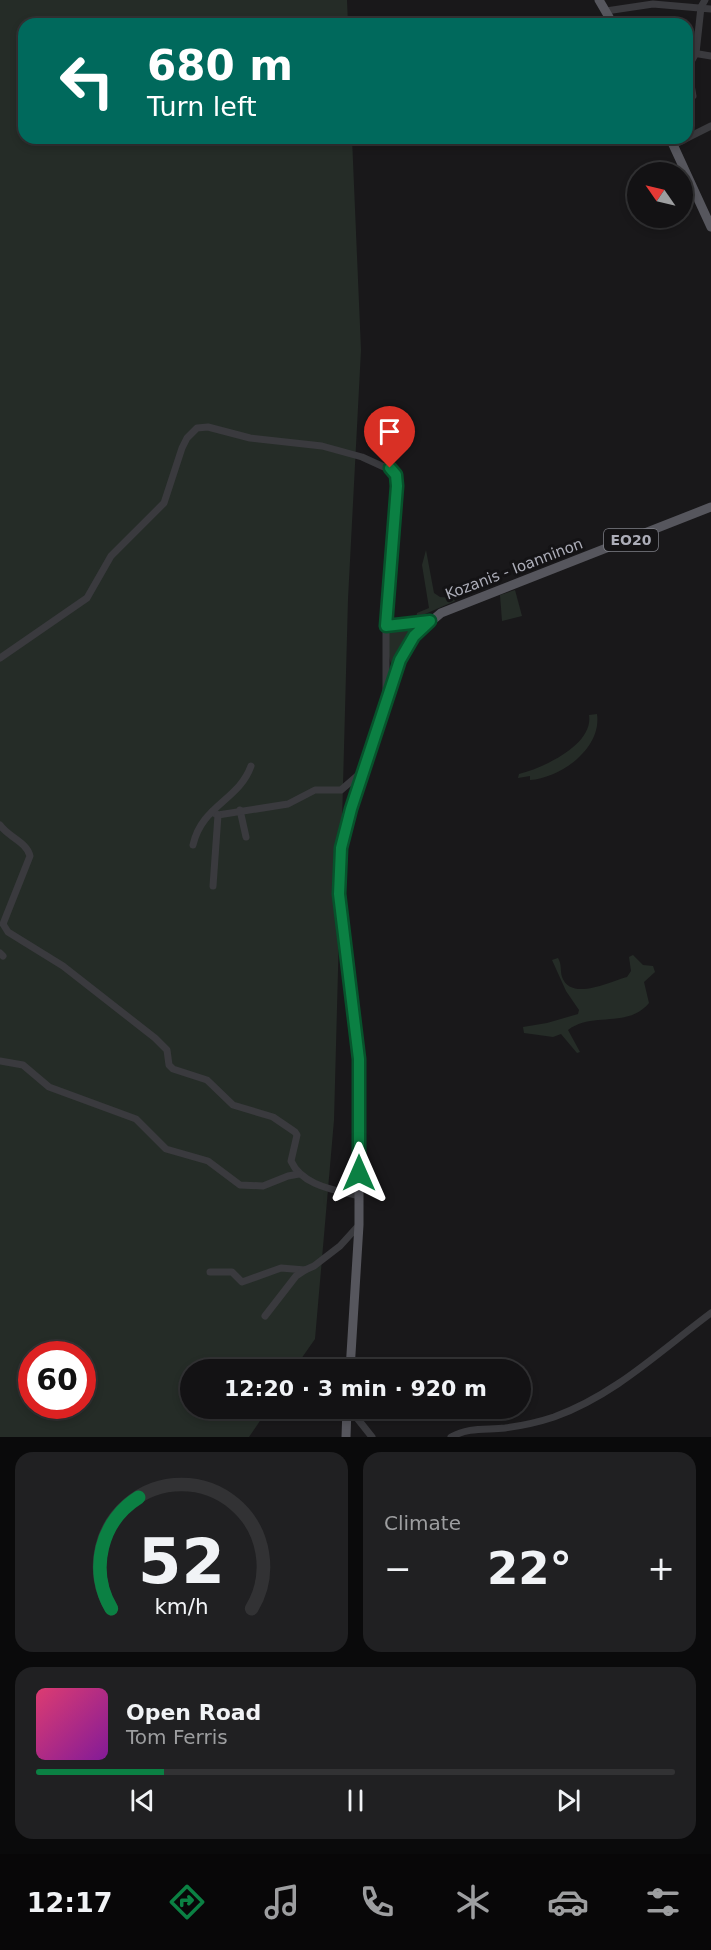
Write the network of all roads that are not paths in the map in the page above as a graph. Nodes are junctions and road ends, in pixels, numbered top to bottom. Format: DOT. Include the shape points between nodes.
graph roads {
  1 [pos="599,0"];
  2 [pos="681,2"];
  3 [pos="626,3"];
  4 [pos="703,4"];
  5 [pos="711,9"];
  6 [pos="606,11"];
  7 [pos="610,18"];
  8 [pos="693,53"];
  9 [pos="696,53"];
  10 [pos="711,56"];
  11 [pos="693,58"];
  12 [pos="711,126"];
  13 [pos="693,132"];
  14 [pos="673,144"];
  15 [pos="711,227"];
  16 [pos="711,507"];
  17 [pos="711,512"];
  18 [pos="690,516"];
  19 [pos="430,621"];
  20 [pos="386,626"];
  21 [pos="0,658"];
  22 [pos="386,702"];
  23 [pos="250,766"];
  24 [pos="364,769"];
  25 [pos="240,810"];
  26 [pos="215,813"];
  27 [pos="0,825"];
  28 [pos="246,837"];
  29 [pos="193,845"];
  30 [pos="213,886"];
  31 [pos="1,926"];
  32 [pos="0,1061"];
  33 [pos="298,1174"];
  34 [pos="359,1196"];
  35 [pos="359,1225"];
  36 [pos="305,1270"];
  37 [pos="210,1272"];
  38 [pos="711,1313"];
  39 [pos="266,1316"];
  40 [pos="351,1359"];
  41 [pos="347,1419"];
  42 [pos="357,1419"];
  43 [pos="346,1437"];
  44 [pos="372,1437"];
  45 [pos="451,1437"];
  1 -- 6 [label="main road"];
  2 -- 3 [label="street"];
  2 -- 4 [label="street"];
  3 -- 6 [label="street"];
  4 -- 5 [label="street"];
  4 -- 9 [label="street"];
  6 -- 7 [label="main road"];
  8 -- 9 [label="street"];
  9 -- 10 [label="street"];
  9 -- 11 [label="street"];
  12 -- 13 [label="street"];
  14 -- 15 [label="main road"];
  16 -- 18 [label="main road, Kozanis - Ioanninon / ΕΟ20"];
  17 -- 18 [label="main road, Kozanis - Ioanninon / ΕΟ20"];
  18 -- 19 [label="main road, Kozanis - Ioanninon / ΕΟ20" via="466,603"];
  19 -- 20 [label="street"];
  19 -- 22 [label="main road, Kozanis - Ioanninon / ΕΟ20" via="405,649"];
  20 -- 21 [label="street" via="397,486 394,470 322,446 257,439 202,427 192,432 182,448 164,503 111,556 87,598"];
  20 -- 22 [label="street"];
  22 -- 24 [label="main road, Kozanis - Ioanninon / ΕΟ20"];
  23 -- 26 [label="street"];
  24 -- 25 [label="street" via="341,790 315,790 288,804"];
  24 -- 34 [label="main road, Kozanis - Ioanninon / ΕΟ20" via="344,834 338,882 359,1059"];
  25 -- 26 [label="street"];
  25 -- 28 [label="street"];
  26 -- 29 [label="street" via="205,817"];
  26 -- 30 [label="street"];
  27 -- 31 [label="street" via="6,834 23,844 30,856"];
  31 -- 33 [label="street" via="63,966 155,1038 167,1050 173,1069 207,1080 232,1105 273,1117 295,1132 291,1161"];
  32 -- 33 [label="street" via="23,1065 49,1087 135,1119 166,1149 208,1161 240,1185 263,1186"];
  33 -- 34 [label="street"];
  34 -- 35 [label="main road, Kozanis - Ioanninon / ΕΟ20"];
  35 -- 36 [label="street" via="331,1253"];
  35 -- 40 [label="main road, Kozanis - Ioanninon / ΕΟ20"];
  36 -- 37 [label="street" via="286,1267 243,1282 232,1272"];
  36 -- 39 [label="street"];
  38 -- 45 [label="street" via="620,1384 583,1405 551,1418 504,1428 475,1428"];
  41 -- 43 [label="main road"];
  42 -- 44 [label="street"];
}
